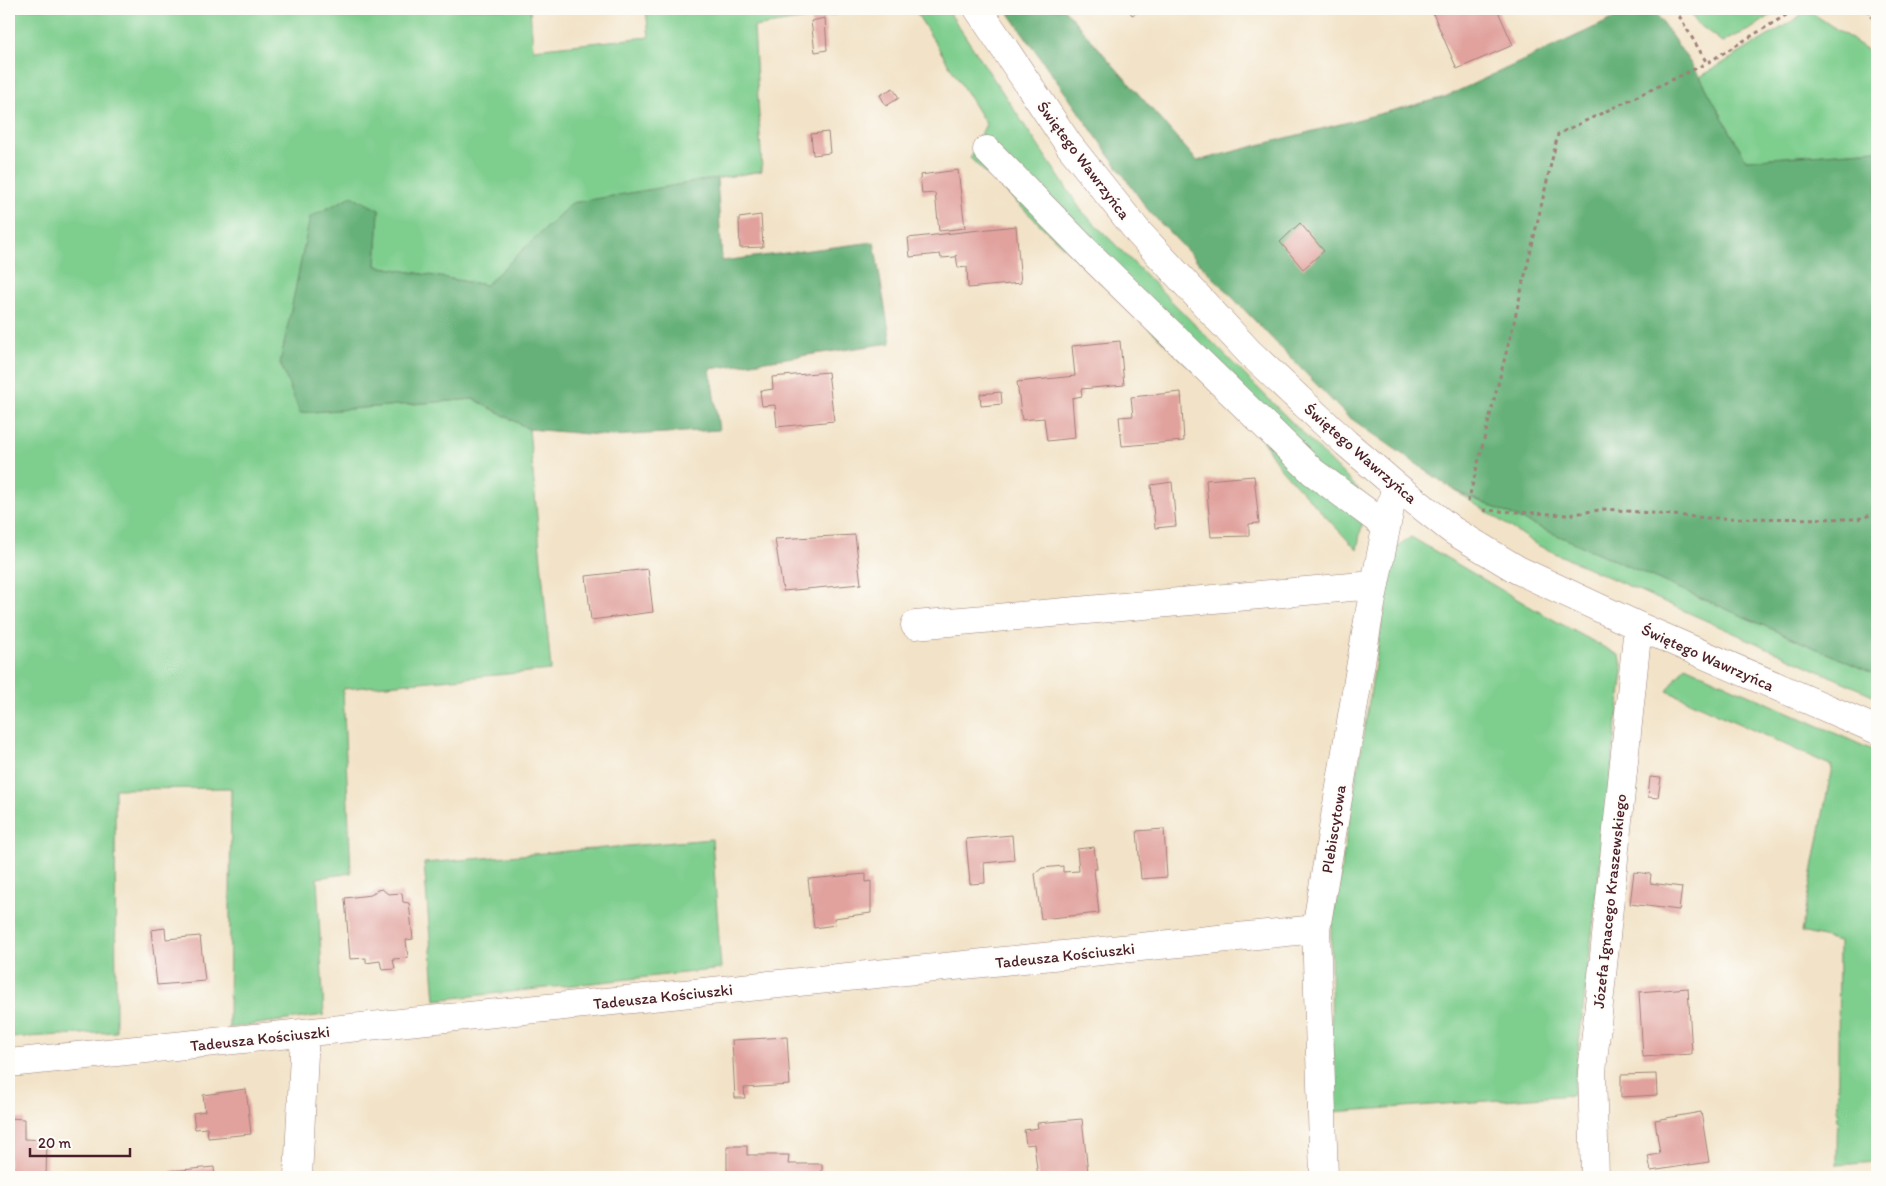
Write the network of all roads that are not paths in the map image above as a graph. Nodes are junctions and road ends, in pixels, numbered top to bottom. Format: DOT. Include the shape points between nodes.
graph roads {
  1 [pos="978,9"];
  2 [pos="987,150"];
  3 [pos="1396,486"];
  4 [pos="1386,526"];
  5 [pos="1374,585"];
  6 [pos="915,625"];
  7 [pos="1638,626"];
  8 [pos="1877,730"];
  9 [pos="1316,929"];
  10 [pos="305,1033"];
  11 [pos="9,1063"];
  12 [pos="298,1177"];
  13 [pos="1324,1177"];
  14 [pos="1595,1177"];
  1 -- 3 [label="street, Świętego Wawrzyńca" via="1069,145 1139,233 1249,352"];
  2 -- 4 [label="street" via="1313,472"];
  3 -- 4 [label="street, Plebiscytowa"];
  3 -- 7 [label="street, Świętego Wawrzyńca" via="1452,530 1518,570"];
  4 -- 5 [label="street, Plebiscytowa"];
  5 -- 6 [label="street"];
  5 -- 9 [label="street, Plebiscytowa"];
  7 -- 8 [label="street, Świętego Wawrzyńca"];
  7 -- 14 [label="street, Józefa Ignacego Kraszewskiego" via="1592,1072"];
  9 -- 10 [label="street, Tadeusza Kościuszki"];
  9 -- 13 [label="street, Plebiscytowa"];
  10 -- 11 [label="street, Tadeusza Kościuszki"];
  10 -- 12 [label="street"];
}
